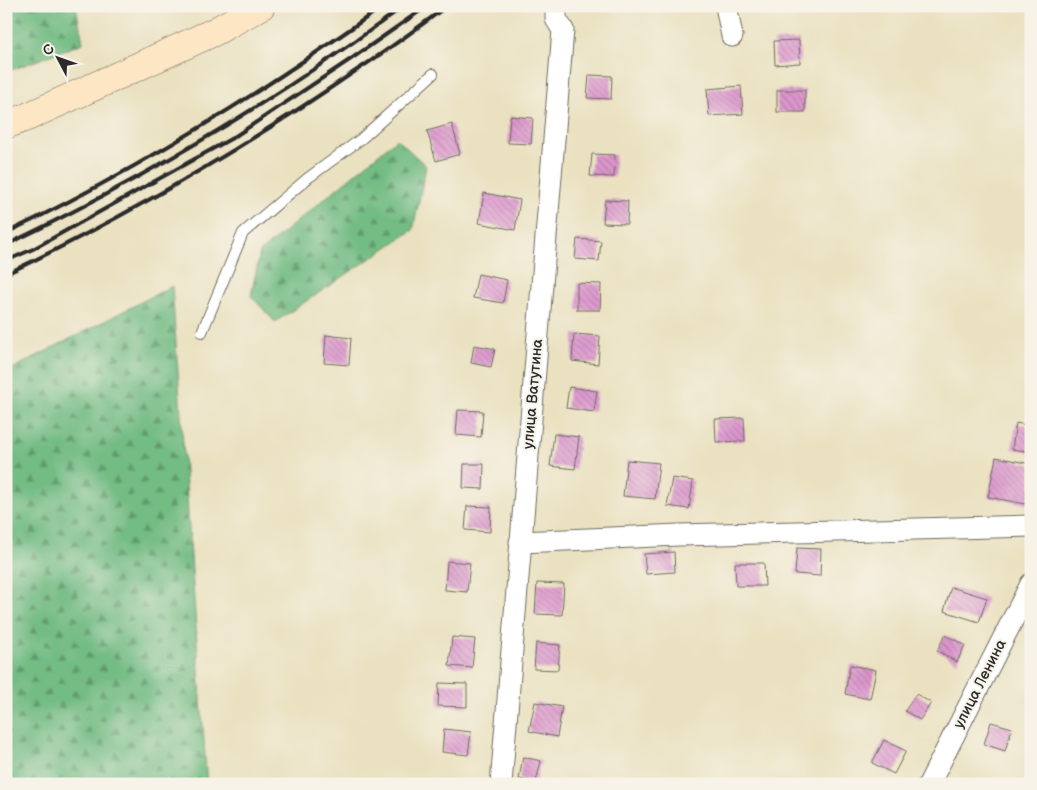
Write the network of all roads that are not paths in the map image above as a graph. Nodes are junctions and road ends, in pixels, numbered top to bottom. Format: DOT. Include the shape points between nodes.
graph roads {
  1 [pos="261,6"];
  2 [pos="556,6"];
  3 [pos="726,6"];
  4 [pos="732,36"];
  5 [pos="434,74"];
  6 [pos="6,125"];
  7 [pos="202,332"];
  8 [pos="1031,526"];
  9 [pos="520,542"];
  10 [pos="1031,584"];
  11 [pos="500,784"];
  12 [pos="929,784"];
  1 -- 6 [label="main road" via="214,32"];
  2 -- 9 [label="street, улица Ватутина" via="556,19 563,30"];
  3 -- 4 [label="street"];
  5 -- 7 [label="lane" via="361,139 308,178 243,233"];
  8 -- 9 [label="street"];
  9 -- 11 [label="street, улица Ватутина"];
  10 -- 12 [label="street, улица Ленина"];
}
